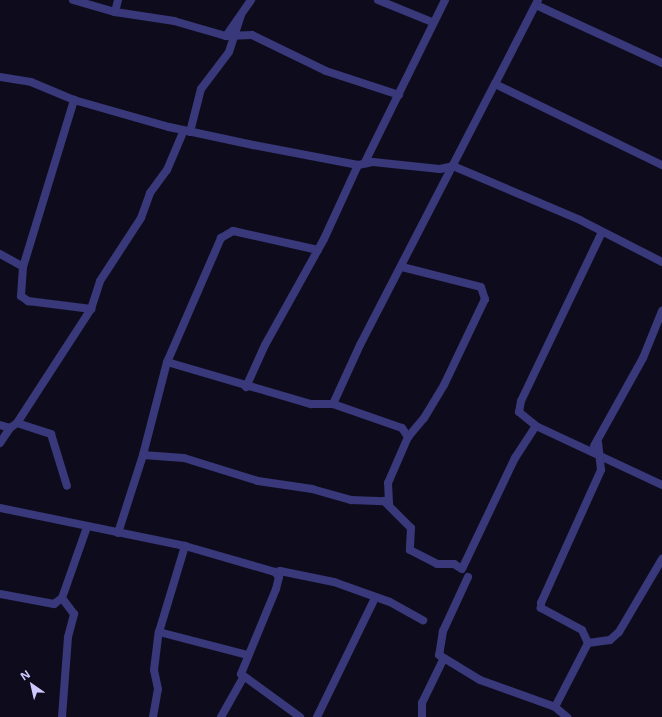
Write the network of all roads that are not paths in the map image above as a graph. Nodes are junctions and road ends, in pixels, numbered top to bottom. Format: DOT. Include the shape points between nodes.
graph roads {
  1 [pos="73,0"];
  2 [pos="118,0"];
  3 [pos="251,0"];
  4 [pos="378,0"];
  5 [pos="445,0"];
  6 [pos="537,3"];
  7 [pos="115,12"];
  8 [pos="241,16"];
  9 [pos="432,22"];
  10 [pos="226,36"];
  11 [pos="237,36"];
  12 [pos="662,63"];
  13 [pos="0,77"];
  14 [pos="495,84"];
  15 [pos="398,94"];
  16 [pos="74,100"];
  17 [pos="187,131"];
  18 [pos="362,164"];
  19 [pos="662,165"];
  20 [pos="453,166"];
  21 [pos="602,232"];
  22 [pos="318,250"];
  23 [pos="0,254"];
  24 [pos="662,262"];
  25 [pos="23,267"];
  26 [pos="402,267"];
  27 [pos="91,309"];
  28 [pos="662,311"];
  29 [pos="167,362"];
  30 [pos="246,387"];
  31 [pos="333,404"];
  32 [pos="17,423"];
  33 [pos="0,425"];
  34 [pos="536,426"];
  35 [pos="10,428"];
  36 [pos="408,437"];
  37 [pos="0,443"];
  38 [pos="598,443"];
  39 [pos="588,450"];
  40 [pos="142,454"];
  41 [pos="601,454"];
  42 [pos="662,485"];
  43 [pos="67,486"];
  44 [pos="388,505"];
  45 [pos="0,508"];
  46 [pos="87,527"];
  47 [pos="118,533"];
  48 [pos="185,546"];
  49 [pos="662,559"];
  50 [pos="454,564"];
  51 [pos="278,577"];
  52 [pos="1,597"];
  53 [pos="62,598"];
  54 [pos="375,598"];
  55 [pos="422,620"];
  56 [pos="159,632"];
  57 [pos="588,644"];
  58 [pos="247,655"];
  59 [pos="443,660"];
  60 [pos="243,678"];
  61 [pos="555,708"];
  62 [pos="62,717"];
  63 [pos="153,717"];
  64 [pos="221,717"];
  65 [pos="300,717"];
  66 [pos="317,717"];
  67 [pos="422,717"];
  68 [pos="568,717"];
  1 -- 7 [label="street"];
  2 -- 7 [label="street"];
  3 -- 8 [label="street"];
  4 -- 9 [label="street"];
  5 -- 9 [label="street"];
  6 -- 12 [label="street"];
  6 -- 14 [label="street"];
  7 -- 10 [label="street" via="174,21"];
  8 -- 10 [label="street"];
  8 -- 11 [label="street"];
  9 -- 15 [label="street"];
  10 -- 11 [label="street"];
  11 -- 15 [label="street" via="252,35 326,71"];
  11 -- 17 [label="street" via="224,60 201,89"];
  13 -- 16 [label="street" via="31,82"];
  14 -- 19 [label="street"];
  14 -- 20 [label="street"];
  15 -- 18 [label="street"];
  16 -- 17 [label="street"];
  16 -- 25 [label="street"];
  17 -- 18 [label="street"];
  17 -- 27 [label="street" via="167,170 150,193 141,218 100,281"];
  18 -- 20 [label="street" via="440,169"];
  18 -- 22 [label="street"];
  20 -- 21 [label="street"];
  20 -- 26 [label="street"];
  21 -- 24 [label="street"];
  21 -- 34 [label="street" via="521,401 521,415"];
  22 -- 29 [label="street" via="233,231 226,233 215,249"];
  22 -- 30 [label="street" via="265,345"];
  23 -- 25 [label="street"];
  25 -- 27 [label="street" via="21,296 28,301"];
  26 -- 31 [label="street"];
  26 -- 36 [label="street" via="481,288 485,299 444,385 424,418"];
  27 -- 32 [label="street"];
  28 -- 38 [label="street" via="643,358 611,412"];
  29 -- 30 [label="street"];
  29 -- 40 [label="street"];
  30 -- 31 [label="street" via="311,404"];
  31 -- 36 [label="street" via="402,428"];
  32 -- 35 [label="street"];
  32 -- 43 [label="street" via="51,434"];
  33 -- 35 [label="street"];
  34 -- 39 [label="street"];
  34 -- 50 [label="street" via="515,458 466,564 462,569"];
  35 -- 37 [label="street"];
  36 -- 44 [label="street" via="388,483"];
  38 -- 39 [label="street"];
  38 -- 41 [label="street"];
  39 -- 41 [label="street"];
  40 -- 44 [label="street" via="184,458 258,481 312,489 351,500 384,502"];
  40 -- 47 [label="street"];
  41 -- 42 [label="street"];
  41 -- 57 [label="street" via="601,470 541,608 582,630"];
  44 -- 50 [label="street" via="411,528 410,550 437,564"];
  45 -- 46 [label="street"];
  46 -- 47 [label="street"];
  46 -- 53 [label="street"];
  47 -- 48 [label="street"];
  48 -- 51 [label="street" via="268,569"];
  48 -- 56 [label="street"];
  49 -- 57 [label="street" via="619,632 610,640"];
  50 -- 59 [label="street" via="463,579 468,577 443,631 439,651"];
  51 -- 54 [label="street" via="280,571 334,582"];
  51 -- 58 [label="street"];
  52 -- 53 [label="street" via="47,605"];
  53 -- 62 [label="street" via="74,614 68,637"];
  54 -- 55 [label="street"];
  54 -- 66 [label="street"];
  56 -- 58 [label="street"];
  56 -- 63 [label="street" via="154,670 158,689"];
  57 -- 61 [label="street"];
  58 -- 60 [label="street" via="240,674"];
  59 -- 61 [label="street" via="480,680"];
  59 -- 67 [label="street" via="422,703"];
  60 -- 64 [label="street"];
  60 -- 65 [label="street"];
  61 -- 68 [label="street"];
}
